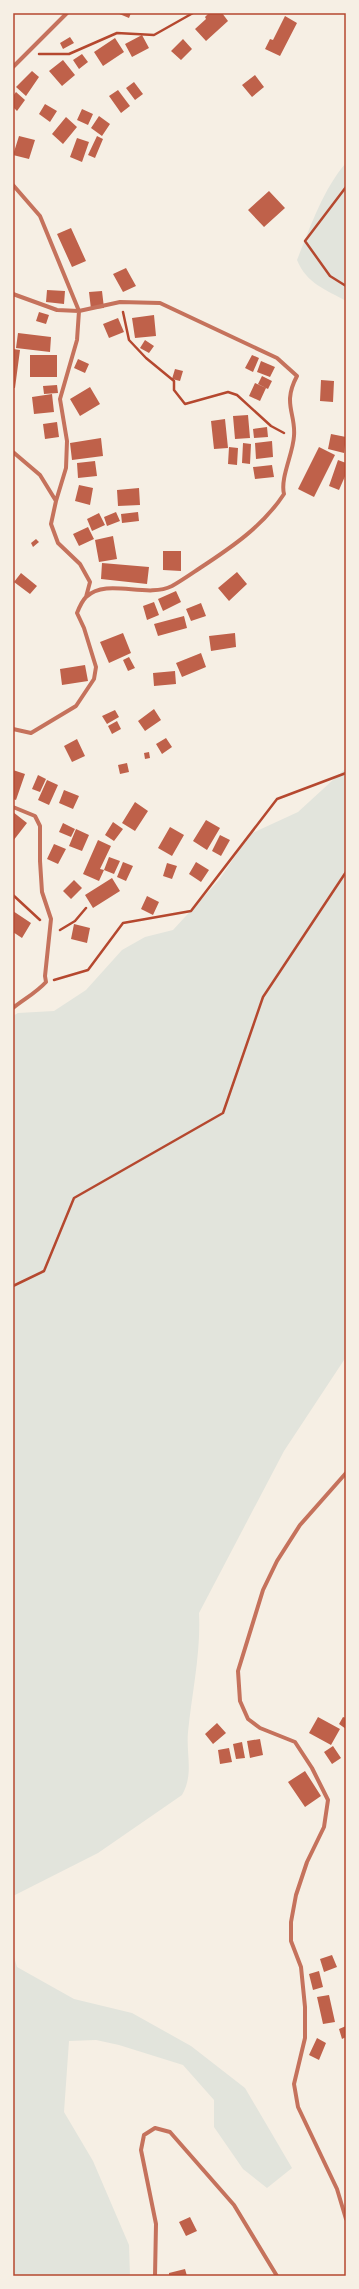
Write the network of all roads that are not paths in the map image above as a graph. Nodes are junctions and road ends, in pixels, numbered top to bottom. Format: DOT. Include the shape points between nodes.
graph roads {
  1 [pos="67,13"];
  2 [pos="13,67"];
  3 [pos="13,185"];
  4 [pos="13,294"];
  5 [pos="79,312"];
  6 [pos="13,452"];
  7 [pos="56,501"];
  8 [pos="86,597"];
  9 [pos="13,729"];
  10 [pos="13,807"];
  11 [pos="13,1008"];
  12 [pos="346,1473"];
  13 [pos="346,2219"];
  14 [pos="155,2276"];
  15 [pos="277,2276"];
  1 -- 2 [label="street"];
  3 -- 5 [label="street" via="40,216"];
  4 -- 5 [label="street" via="57,310"];
  5 -- 7 [label="street" via="77,340 60,398 67,441 66,468"];
  5 -- 8 [label="street" via="120,302 160,303 277,358 297,376 289,406 294,435 282,486 284,494 273,510 239,542 171,587 151,592 115,588 97,591"];
  6 -- 7 [label="street" via="40,475"];
  7 -- 8 [label="street" via="51,524 58,543 80,564 90,582"];
  8 -- 9 [label="street" via="77,613 96,667 94,679 76,706 31,733"];
  10 -- 11 [label="street" via="35,816 40,826 42,892 51,919 44,976 46,982 37,992"];
  12 -- 13 [label="street" via="300,1525 277,1561 263,1590 238,1671 240,1701 248,1719 260,1728 296,1742 328,1800 324,1827 296,1895 291,1922 292,1941 301,1967 305,2007 305,2038 294,2084 298,2108 337,2189"];
  14 -- 15 [label="street" via="156,2224 141,2150 144,2135 155,2128 170,2132 234,2205"];
}
